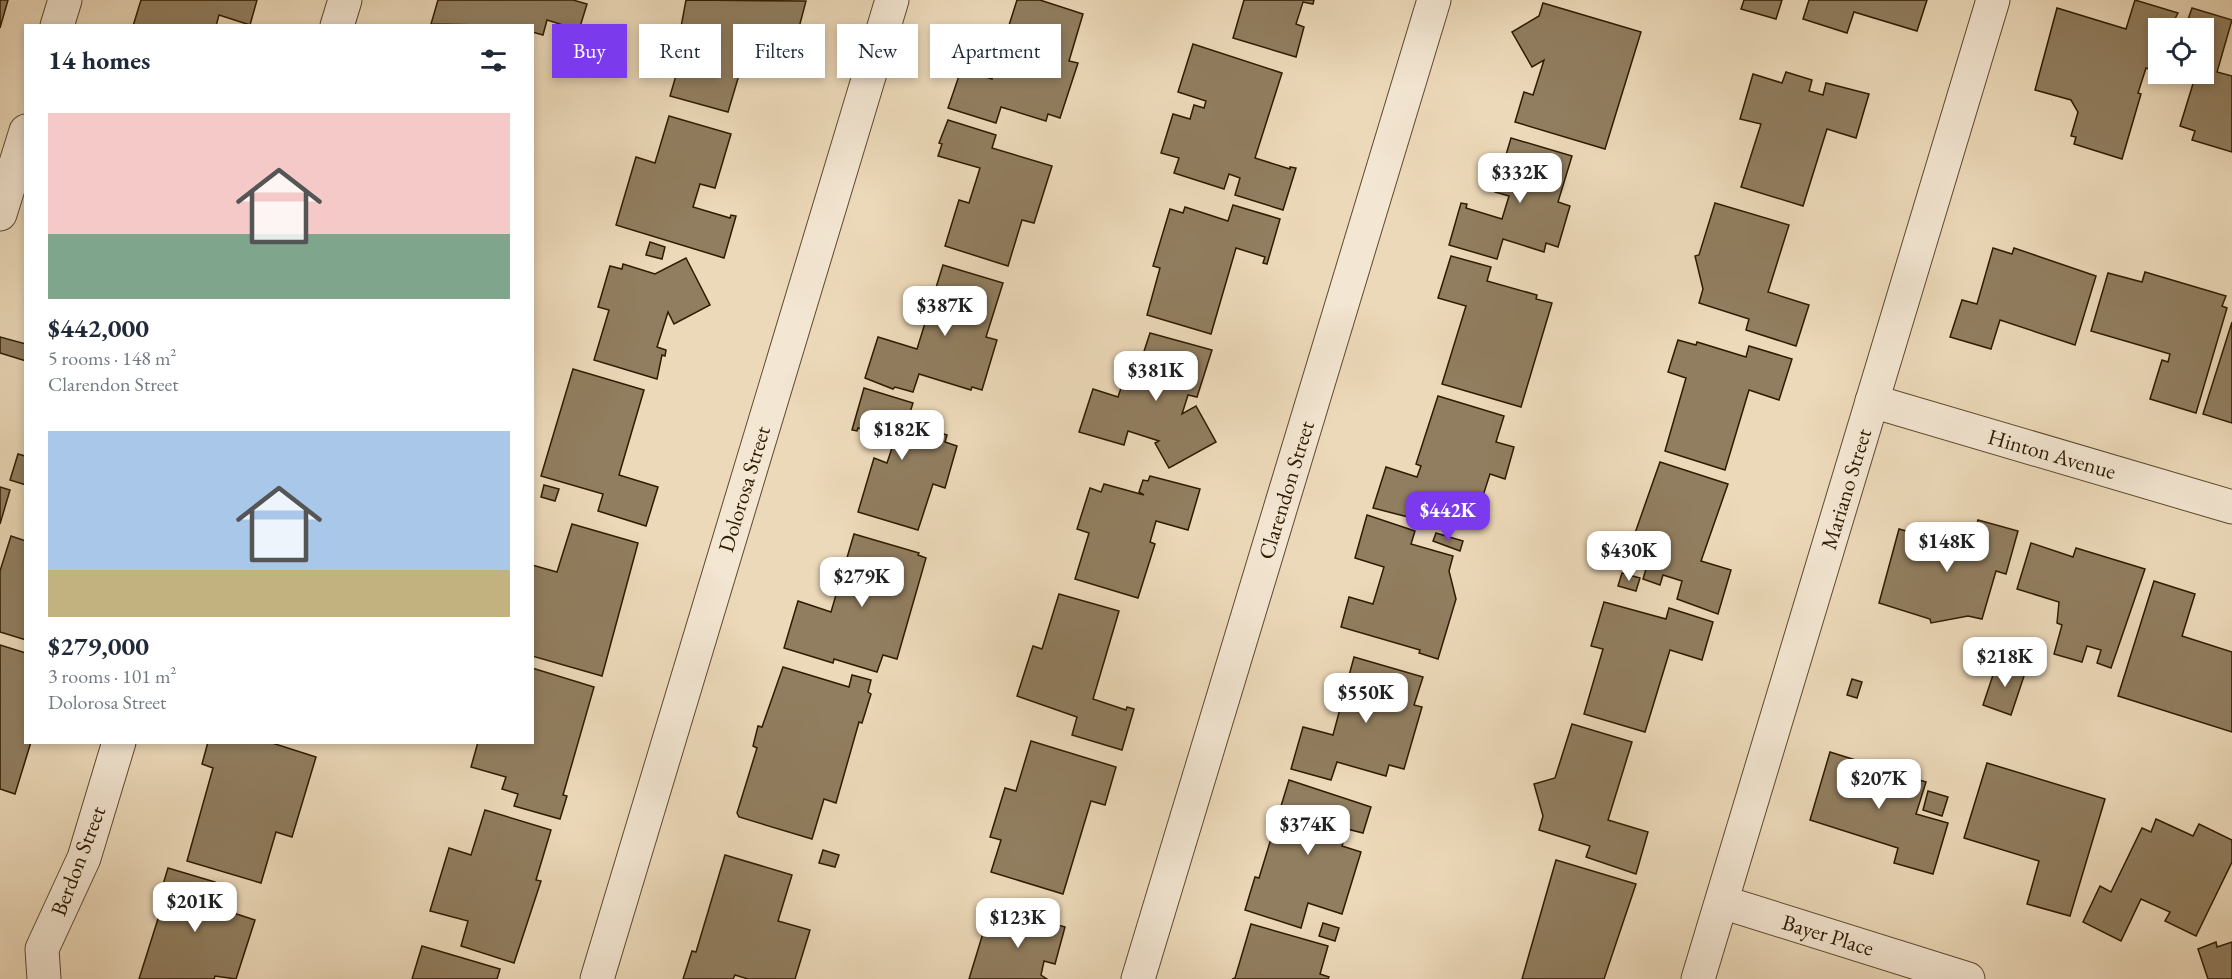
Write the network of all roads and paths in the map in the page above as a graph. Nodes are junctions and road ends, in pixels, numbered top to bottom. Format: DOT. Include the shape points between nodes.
graph roads {
  1 [pos="65,0"];
  2 [pos="345,0"];
  3 [pos="892,0"];
  4 [pos="1434,0"];
  5 [pos="1993,0"];
  6 [pos="58,24"];
  7 [pos="338,24"];
  8 [pos="24,136"];
  9 [pos="0,214"];
  10 [pos="1872,401"];
  11 [pos="2232,507"];
  12 [pos="118,744"];
  13 [pos="1722,902"];
  14 [pos="44,979"];
  15 [pos="597,979"];
  16 [pos="1138,979"];
  17 [pos="1698,979"];
  18 [pos="1968,979"];
  1 -- 6 [label="street"];
  2 -- 7 [label="street"];
  3 -- 15 [label="street, Dolorosa Street"];
  4 -- 16 [label="street, Clarendon Street"];
  5 -- 10 [label="street, Mariano Street"];
  8 -- 9 [label="street"];
  10 -- 11 [label="street, Hinton Avenue"];
  10 -- 13 [label="street, Mariano Street"];
  12 -- 14 [label="street, Berdon Street" via="84,858 42,949"];
  13 -- 17 [label="street, Mariano Street"];
  13 -- 18 [label="street, Bayer Place"];
}
